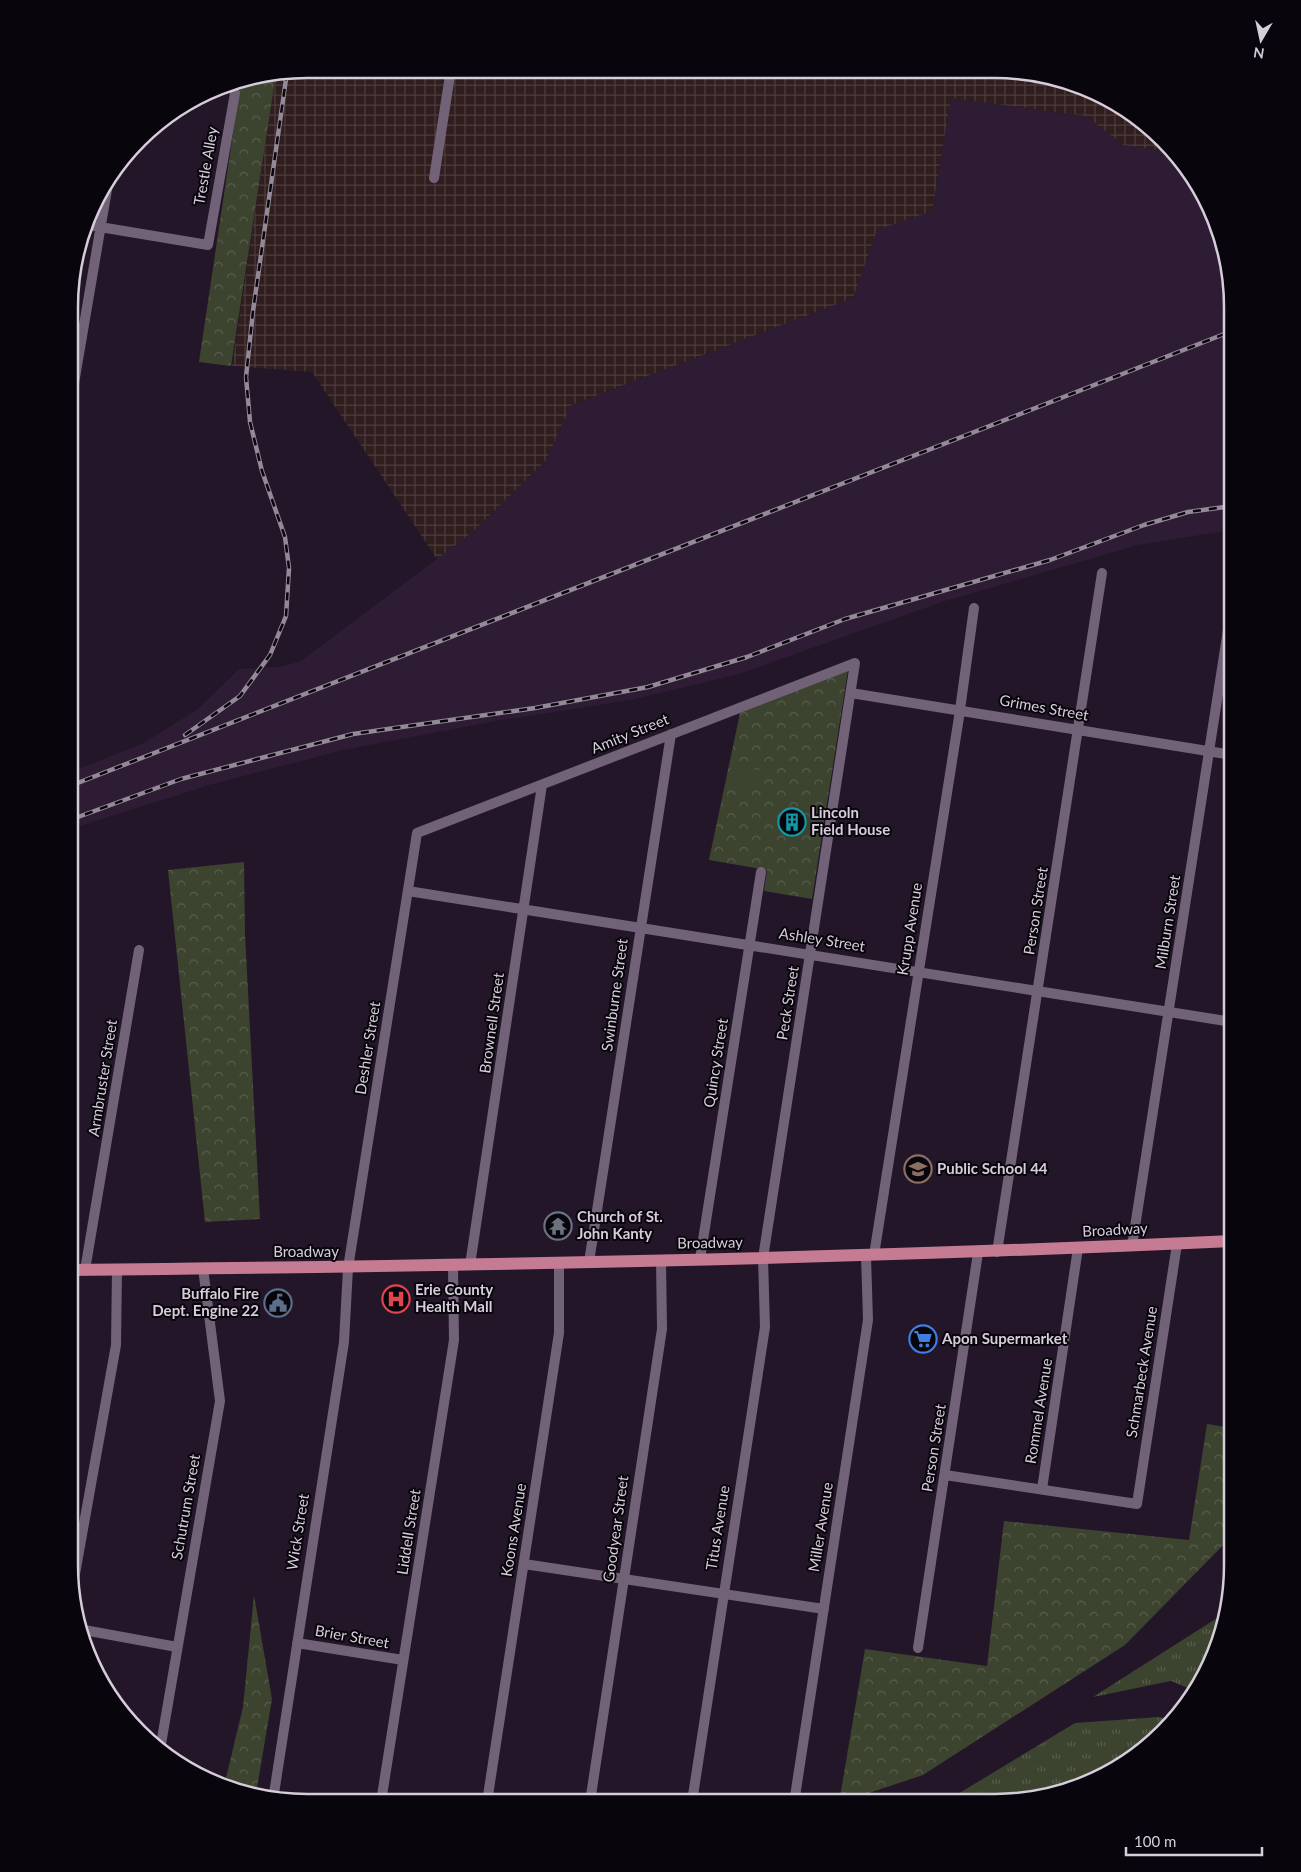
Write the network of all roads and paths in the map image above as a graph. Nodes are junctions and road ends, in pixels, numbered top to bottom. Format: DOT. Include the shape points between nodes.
graph roads {
  1 [pos="450,78"];
  2 [pos="234,94"];
  3 [pos="434,178"];
  4 [pos="106,197"];
  5 [pos="93,225"];
  6 [pos="100,226"];
  7 [pos="78,359"];
  8 [pos="1102,573"];
  9 [pos="974,608"];
  10 [pos="1224,658"];
  11 [pos="855,663"];
  12 [pos="851,693"];
  13 [pos="959,709"];
  14 [pos="1079,730"];
  15 [pos="671,734"];
  16 [pos="1210,752"];
  17 [pos="1224,754"];
  18 [pos="542,785"];
  19 [pos="417,833"];
  20 [pos="761,872"];
  21 [pos="408,891"];
  22 [pos="524,909"];
  23 [pos="640,926"];
  24 [pos="749,944"];
  25 [pos="139,950"];
  26 [pos="810,954"];
  27 [pos="918,971"];
  28 [pos="1039,990"];
  29 [pos="1169,1011"];
  30 [pos="1224,1021"];
  31 [pos="1224,1241"];
  32 [pos="1177,1244"];
  33 [pos="1132,1246"];
  34 [pos="1078,1248"];
  35 [pos="996,1252"];
  36 [pos="978,1253"];
  37 [pos="870,1255"];
  38 [pos="763,1258"];
  39 [pos="661,1260"];
  40 [pos="700,1260"];
  41 [pos="589,1262"];
  42 [pos="559,1263"];
  43 [pos="470,1265"];
  44 [pos="453,1266"];
  45 [pos="204,1268"];
  46 [pos="348,1268"];
  47 [pos="78,1270"];
  48 [pos="85,1270"];
  49 [pos="117,1270"];
  50 [pos="945,1475"];
  51 [pos="1042,1489"];
  52 [pos="78,1557"];
  53 [pos="524,1564"];
  54 [pos="624,1578"];
  55 [pos="723,1593"];
  56 [pos="824,1609"];
  57 [pos="87,1631"];
  58 [pos="296,1642"];
  59 [pos="177,1647"];
  60 [pos="918,1648"];
  61 [pos="403,1660"];
  62 [pos="161,1742"];
  63 [pos="274,1792"];
  64 [pos="382,1794"];
  65 [pos="488,1794"];
  66 [pos="591,1794"];
  67 [pos="693,1794"];
  68 [pos="795,1794"];
  1 -- 3 [label="street"];
  2 -- 6 [label="street, Trestle Alley" via="208,245"];
  4 -- 6 [label="street"];
  5 -- 6 [label="street"];
  6 -- 7 [label="street"];
  8 -- 14 [label="street, Person Street"];
  9 -- 13 [label="street, Krupp Avenue"];
  10 -- 16 [label="street, Milburn Street"];
  11 -- 12 [label="street, Peck Street"];
  11 -- 15 [label="street, Amity Street"];
  12 -- 13 [label="street, Grimes Street"];
  12 -- 26 [label="street, Peck Street"];
  13 -- 14 [label="street, Grimes Street"];
  13 -- 27 [label="street, Krupp Avenue"];
  14 -- 16 [label="street, Grimes Street"];
  14 -- 28 [label="street, Person Street"];
  15 -- 18 [label="street, Amity Street"];
  15 -- 23 [label="street, Swinburne Street"];
  16 -- 17 [label="street, Grimes Street"];
  16 -- 29 [label="street, Milburn Street"];
  18 -- 19 [label="street, Amity Street"];
  18 -- 22 [label="street, Brownell Street"];
  19 -- 21 [label="street, Deshler Street"];
  20 -- 24 [label="street, Quincy Street"];
  21 -- 22 [label="street, Ashley Street"];
  21 -- 46 [label="street, Deshler Street"];
  22 -- 23 [label="street, Ashley Street"];
  22 -- 43 [label="street, Brownell Street"];
  23 -- 24 [label="street, Ashley Street"];
  23 -- 41 [label="street, Swinburne Street"];
  24 -- 26 [label="street, Ashley Street"];
  24 -- 40 [label="street, Quincy Street"];
  25 -- 48 [label="street, Armbruster Street"];
  26 -- 27 [label="street, Ashley Street"];
  26 -- 38 [label="street, Peck Street"];
  27 -- 28 [label="street, Ashley Street"];
  27 -- 37 [label="street, Krupp Avenue"];
  28 -- 29 [label="street, Ashley Street"];
  28 -- 35 [label="street, Person Street"];
  29 -- 30 [label="street, Ashley Street"];
  29 -- 33 [label="street, Milburn Street"];
  31 -- 32 [label="main road, Broadway"];
  32 -- 33 [label="main road, Broadway"];
  32 -- 51 [label="street, Schmarbeck Avenue" via="1137,1504"];
  33 -- 34 [label="main road, Broadway"];
  34 -- 35 [label="main road, Broadway"];
  34 -- 51 [label="street, Rommel Avenue"];
  35 -- 36 [label="main road, Broadway"];
  36 -- 37 [label="main road, Broadway"];
  36 -- 50 [label="street, Person Street"];
  37 -- 38 [label="main road, Broadway"];
  37 -- 56 [label="street, Miller Avenue" via="868,1320"];
  38 -- 40 [label="main road, Broadway"];
  38 -- 55 [label="street, Titus Avenue" via="765,1327"];
  39 -- 40 [label="main road, Broadway"];
  39 -- 41 [label="main road, Broadway"];
  39 -- 54 [label="street, Goodyear Street" via="662,1328"];
  41 -- 42 [label="main road, Broadway"];
  42 -- 43 [label="main road, Broadway"];
  42 -- 53 [label="street, Koons Avenue" via="559,1332"];
  43 -- 44 [label="main road, Broadway"];
  44 -- 46 [label="main road, Broadway"];
  44 -- 61 [label="street, Liddell Street" via="454,1340"];
  45 -- 46 [label="main road, Broadway"];
  45 -- 49 [label="main road, Broadway"];
  45 -- 59 [label="street, Schutrum Street" via="220,1401"];
  46 -- 58 [label="street, Wick Street" via="344,1342"];
  47 -- 48 [label="main road, Broadway"];
  48 -- 49 [label="main road, Broadway"];
  49 -- 52 [label="street" via="116,1345"];
  50 -- 51 [label="street"];
  50 -- 60 [label="street, Person Street"];
  53 -- 54 [label="street"];
  53 -- 65 [label="street, Koons Avenue"];
  54 -- 55 [label="street"];
  54 -- 66 [label="street, Goodyear Street"];
  55 -- 56 [label="street"];
  55 -- 67 [label="street, Titus Avenue"];
  56 -- 68 [label="street, Miller Avenue"];
  57 -- 59 [label="street"];
  58 -- 61 [label="street, Brier Street"];
  58 -- 63 [label="street, Wick Street"];
  59 -- 62 [label="street, Schutrum Street"];
  61 -- 64 [label="street, Liddell Street"];
}
